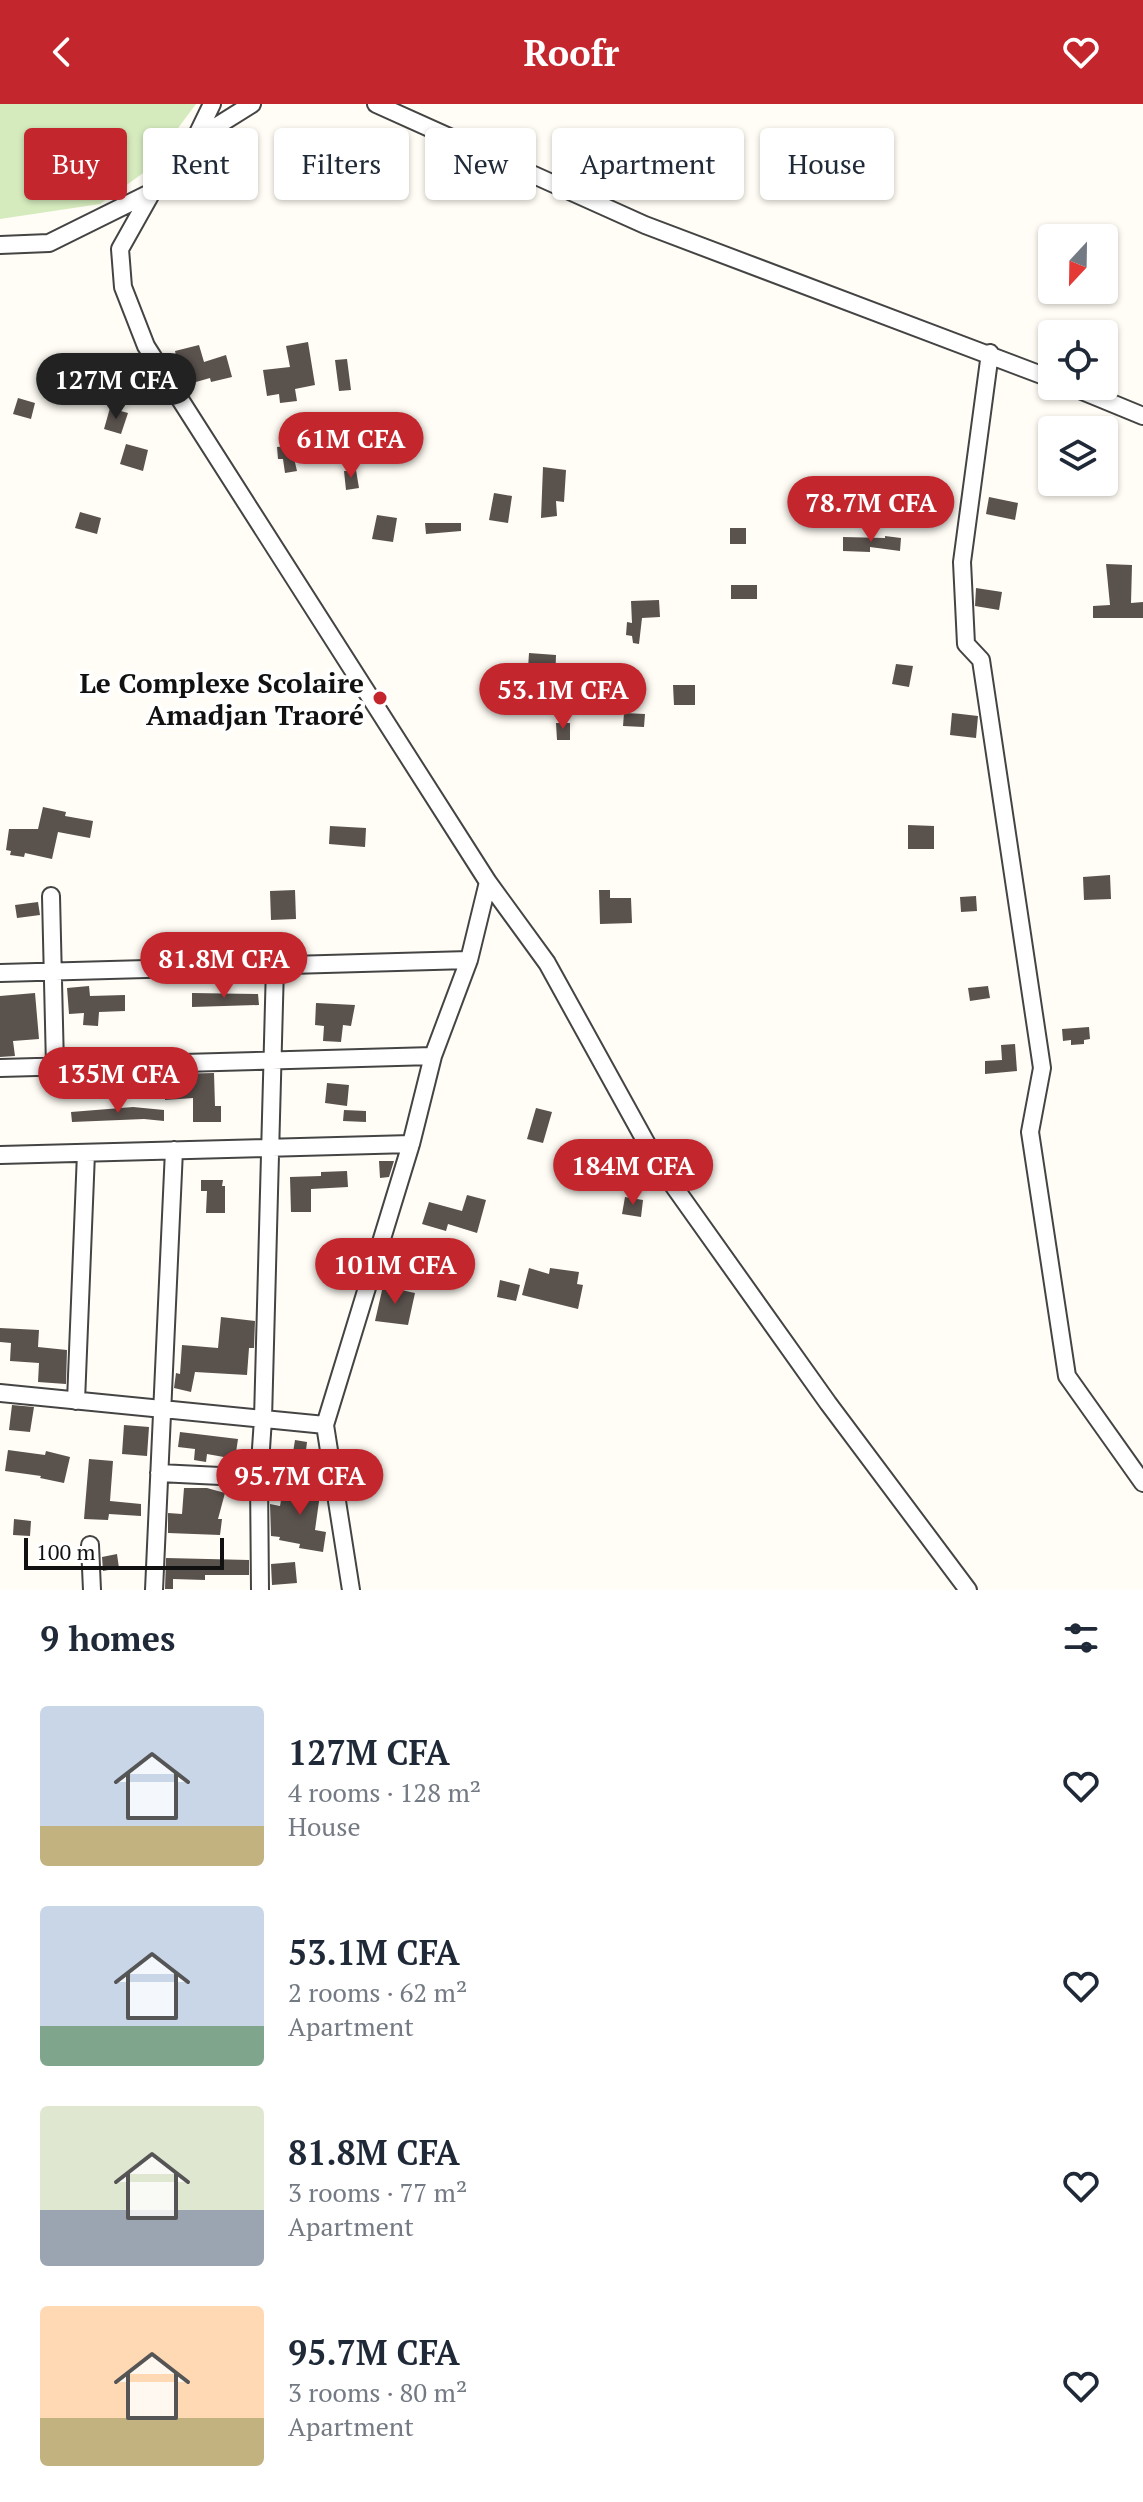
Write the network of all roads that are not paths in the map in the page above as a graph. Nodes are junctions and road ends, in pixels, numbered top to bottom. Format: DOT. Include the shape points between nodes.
graph roads {
  1 [pos="212,104"];
  2 [pos="252,104"];
  3 [pos="376,104"];
  4 [pos="200,128"];
  5 [pos="213,128"];
  6 [pos="143,196"];
  7 [pos="148,200"];
  8 [pos="0,245"];
  9 [pos="990,353"];
  10 [pos="1038,373"];
  11 [pos="1104,400"];
  12 [pos="1143,416"];
  13 [pos="488,882"];
  14 [pos="51,896"];
  15 [pos="469,960"];
  16 [pos="275,966"];
  17 [pos="52,972"];
  18 [pos="0,973"];
  19 [pos="433,1056"];
  20 [pos="272,1060"];
  21 [pos="55,1066"];
  22 [pos="0,1068"];
  23 [pos="411,1144"];
  24 [pos="270,1148"];
  25 [pos="174,1150"];
  26 [pos="86,1153"];
  27 [pos="0,1155"];
  28 [pos="0,1393"];
  29 [pos="76,1401"];
  30 [pos="162,1410"];
  31 [pos="263,1419"];
  32 [pos="325,1425"];
  33 [pos="159,1473"];
  34 [pos="259,1478"];
  35 [pos="1143,1483"];
  36 [pos="90,1545"];
  37 [pos="92,1590"];
  38 [pos="154,1590"];
  39 [pos="260,1590"];
  40 [pos="351,1590"];
  41 [pos="968,1590"];
  1 -- 4 [label="street"];
  2 -- 5 [label="street"];
  3 -- 9 [label="street" via="645,225"];
  6 -- 8 [label="street" via="49,243"];
  7 -- 13 [label="street" via="120,249 123,287 146,346"];
  9 -- 10 [label="street"];
  9 -- 35 [label="street" via="962,562 966,644 981,660 1042,1068 1030,1132 1067,1376"];
  11 -- 12 [label="street"];
  13 -- 15 [label="street"];
  13 -- 41 [label="street" via="547,963 658,1164"];
  14 -- 17 [label="street"];
  15 -- 16 [label="street"];
  15 -- 19 [label="street"];
  16 -- 17 [label="street"];
  16 -- 20 [label="street"];
  17 -- 18 [label="street"];
  17 -- 21 [label="street"];
  19 -- 20 [label="street"];
  19 -- 23 [label="street"];
  20 -- 21 [label="street"];
  20 -- 24 [label="street"];
  21 -- 22 [label="street"];
  23 -- 24 [label="street"];
  23 -- 32 [label="street"];
  24 -- 25 [label="street"];
  24 -- 31 [label="street"];
  25 -- 26 [label="street"];
  25 -- 30 [label="street"];
  26 -- 27 [label="street"];
  26 -- 29 [label="street"];
  28 -- 29 [label="street"];
  29 -- 30 [label="street"];
  30 -- 31 [label="street"];
  30 -- 33 [label="street"];
  31 -- 32 [label="street"];
  31 -- 34 [label="street"];
  32 -- 40 [label="street"];
  33 -- 34 [label="street"];
  33 -- 38 [label="street"];
  34 -- 39 [label="street"];
  36 -- 37 [label="street"];
}
